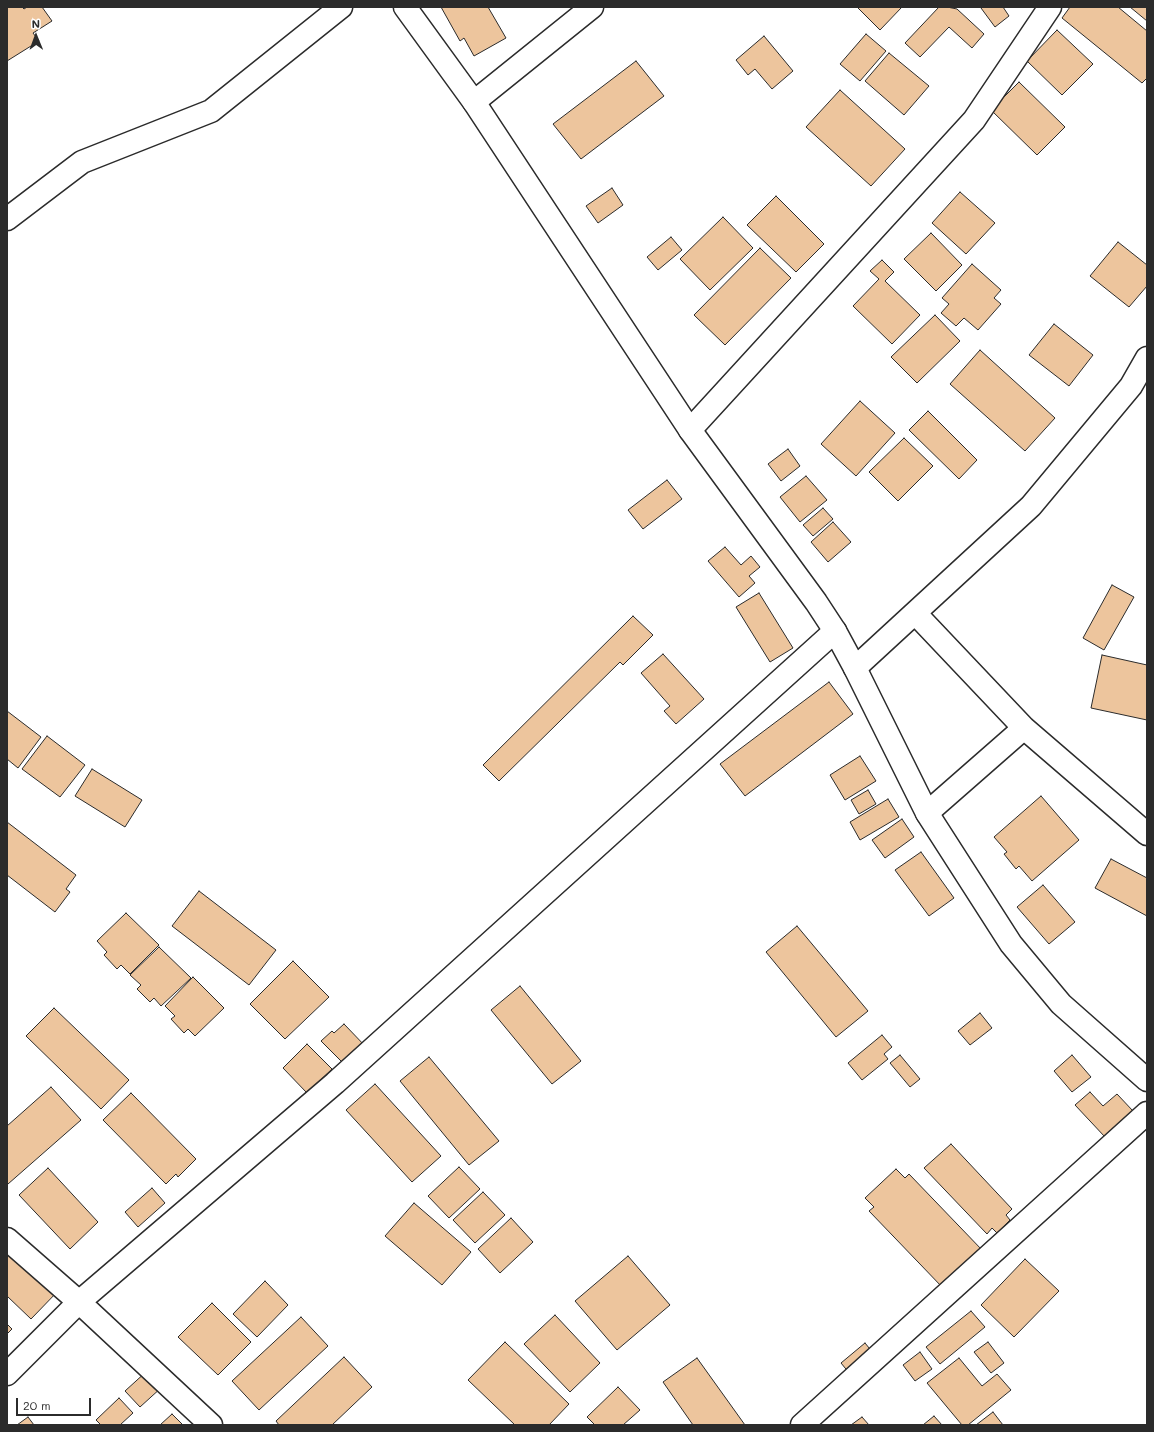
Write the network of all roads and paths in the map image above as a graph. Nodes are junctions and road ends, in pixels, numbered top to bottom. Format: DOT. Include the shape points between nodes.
graph roads {
  1 [pos="341,7"];
  2 [pos="405,7"];
  3 [pos="592,7"];
  4 [pos="1050,7"];
  5 [pos="474,102"];
  6 [pos="7,219"];
  7 [pos="1147,358"];
  8 [pos="690,430"];
  9 [pos="915,613"];
  10 [pos="835,631"];
  11 [pos="855,668"];
  12 [pos="1024,728"];
  13 [pos="927,813"];
  14 [pos="1147,834"];
  15 [pos="1147,1080"];
  16 [pos="1147,1113"];
  17 [pos="7,1239"];
  18 [pos="79,1302"];
  19 [pos="7,1374"];
  20 [pos="211,1425"];
  21 [pos="802,1425"];
  1 -- 6 [label="street" via="211,111 82,162"];
  2 -- 5 [label="street"];
  3 -- 5 [label="street"];
  4 -- 8 [label="street" via="974,120"];
  5 -- 8 [label="street"];
  7 -- 9 [label="street" via="1131,386 1031,506"];
  8 -- 10 [label="street"];
  9 -- 11 [label="street"];
  9 -- 12 [label="street"];
  10 -- 11 [label="street"];
  10 -- 18 [label="street" via="335,1083"];
  11 -- 13 [label="street"];
  12 -- 13 [label="street"];
  12 -- 14 [label="street"];
  13 -- 15 [label="street" via="1011,944 1061,1004"];
  16 -- 21 [label="street"];
  17 -- 18 [label="street"];
  18 -- 19 [label="street"];
  18 -- 20 [label="street"];
}
